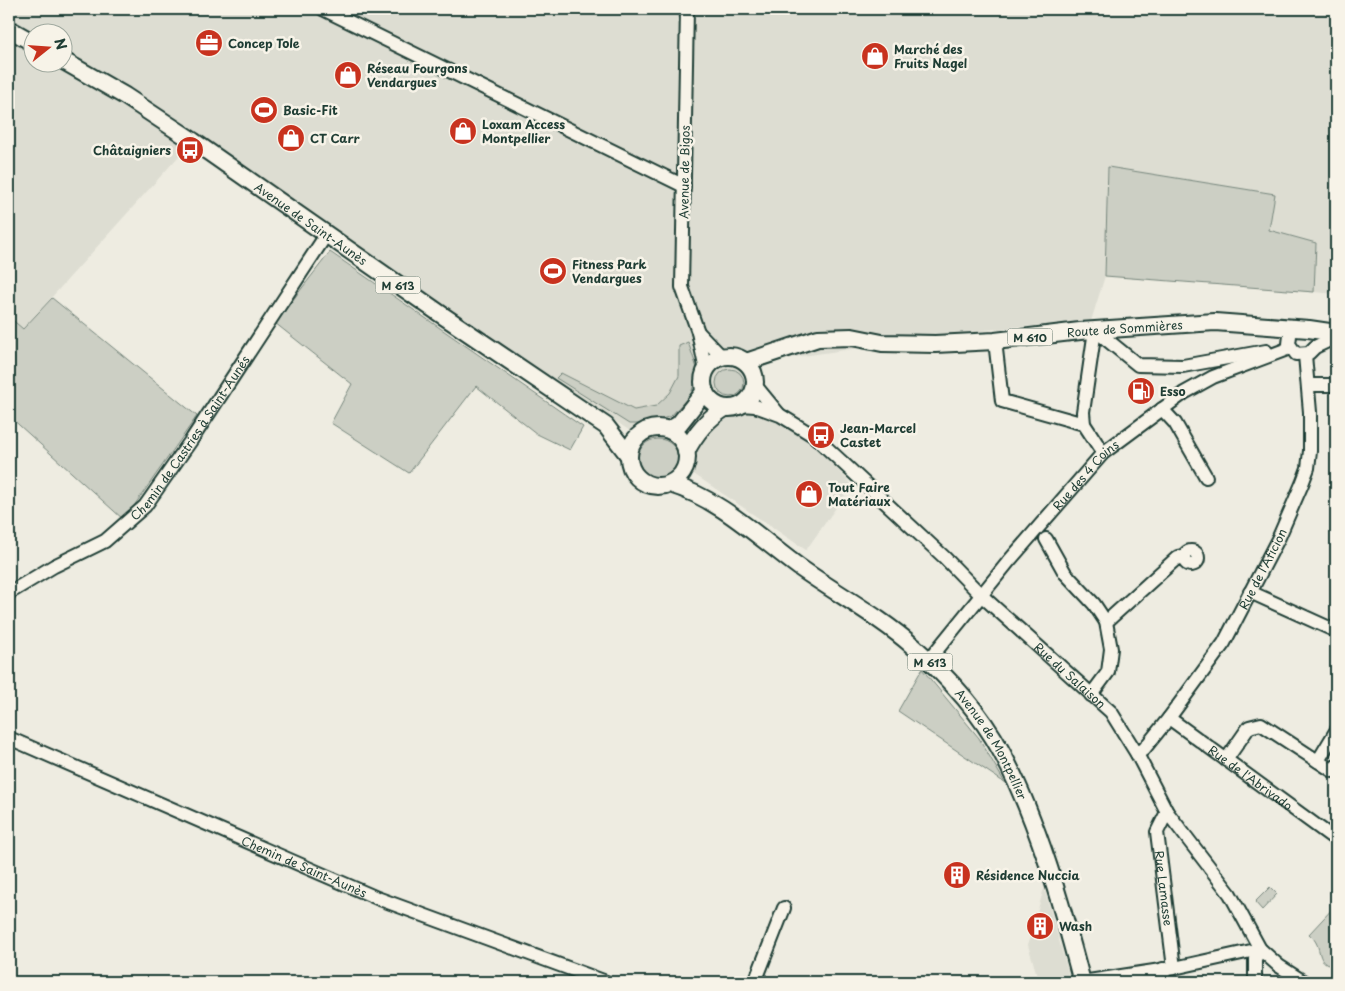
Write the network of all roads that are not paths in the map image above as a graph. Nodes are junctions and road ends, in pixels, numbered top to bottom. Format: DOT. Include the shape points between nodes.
graph roads {
  1 [pos="323,9"];
  2 [pos="687,9"];
  3 [pos="9,29"];
  4 [pos="22,36"];
  5 [pos="72,66"];
  6 [pos="684,186"];
  7 [pos="326,235"];
  8 [pos="1291,328"];
  9 [pos="1309,329"];
  10 [pos="1095,330"];
  11 [pos="698,332"];
  12 [pos="1335,332"];
  13 [pos="995,341"];
  14 [pos="1290,348"];
  15 [pos="1310,351"];
  16 [pos="773,352"];
  17 [pos="722,357"];
  18 [pos="746,362"];
  19 [pos="706,371"];
  20 [pos="755,380"];
  21 [pos="1308,385"];
  22 [pos="1336,385"];
  23 [pos="705,391"];
  24 [pos="741,405"];
  25 [pos="725,408"];
  26 [pos="1162,409"];
  27 [pos="780,415"];
  28 [pos="1084,424"];
  29 [pos="606,426"];
  30 [pos="650,430"];
  31 [pos="668,430"];
  32 [pos="1103,453"];
  33 [pos="629,456"];
  34 [pos="686,456"];
  35 [pos="1206,478"];
  36 [pos="670,484"];
  37 [pos="711,500"];
  38 [pos="1046,539"];
  39 [pos="1184,556"];
  40 [pos="1250,592"];
  41 [pos="9,593"];
  42 [pos="981,595"];
  43 [pos="1106,622"];
  44 [pos="1336,631"];
  45 [pos="928,661"];
  46 [pos="1091,695"];
  47 [pos="1169,718"];
  48 [pos="1336,731"];
  49 [pos="9,738"];
  50 [pos="1137,754"];
  51 [pos="1226,760"];
  52 [pos="1318,761"];
  53 [pos="1336,766"];
  54 [pos="1167,812"];
  55 [pos="1332,837"];
  56 [pos="784,908"];
  57 [pos="1260,949"];
  58 [pos="1168,968"];
  59 [pos="606,982"];
  60 [pos="754,982"];
  61 [pos="1082,982"];
  62 [pos="1164,982"];
  63 [pos="1255,982"];
  64 [pos="1304,982"];
  1 -- 6 [label="street"];
  2 -- 6 [label="street, Avenue de Bigos"];
  3 -- 4 [label="main road"];
  5 -- 7 [label="main road, Avenue de Saint-Aunès / M 613" via="152,114"];
  6 -- 11 [label="street, Avenue de Bigos" via="682,287"];
  7 -- 29 [label="main road, Avenue de Saint-Aunès / M 613"];
  7 -- 41 [label="street, Chemin de Castries à Saint-Aunés" via="145,506 105,541"];
  8 -- 9 [label="main road, Route de Sommières / M 610"];
  8 -- 10 [label="main road, Route de Sommières / M 610" via="1215,322"];
  8 -- 14 [label="street"];
  9 -- 12 [label="main road, Route de Sommières / M 610"];
  9 -- 15 [label="street, Rue de l'Aficion" via="1315,339"];
  10 -- 13 [label="main road, Route de Sommières / M 610"];
  10 -- 14 [label="street" via="1138,365 1183,366"];
  10 -- 28 [label="street"];
  11 -- 17 [label="street, Avenue de Bigos"];
  11 -- 19 [label="street, Avenue de Bigos"];
  12 -- 15 [label="street"];
  13 -- 16 [label="main road, Route de Sommières / M 610" via="936,344 882,343 852,337 818,338"];
  13 -- 28 [label="street" via="1002,401"];
  14 -- 15 [label="street" via="1296,354"];
  14 -- 26 [label="street, Rue des 4 Coins" via="1212,377"];
  15 -- 21 [label="street, Rue de l'Aficion"];
  16 -- 18 [label="main road, Route de Sommières / M 610"];
  16 -- 20 [label="main road"];
  17 -- 18 [label="main road" via="731,356"];
  17 -- 19 [label="main road" via="712,362"];
  18 -- 20 [label="main road"];
  19 -- 23 [label="main road"];
  20 -- 24 [label="main road" via="748,400"];
  20 -- 27 [label="street, Rue du Salaison"];
  21 -- 22 [label="street"];
  21 -- 40 [label="street, Rue de l'Aficion" via="1308,468 1279,537"];
  23 -- 25 [label="main road" via="713,402"];
  23 -- 31 [label="main road" via="679,424"];
  24 -- 25 [label="main road"];
  24 -- 27 [label="street, Rue du Salaison" via="755,406"];
  25 -- 34 [label="main road" via="716,413 693,439"];
  26 -- 32 [label="street, Rue des 4 Coins"];
  26 -- 35 [label="street" via="1175,423"];
  27 -- 42 [label="street, Rue du Salaison" via="814,436"];
  28 -- 32 [label="street"];
  29 -- 30 [label="main road, Avenue de Saint-Aunès / M 613" via="629,432"];
  29 -- 33 [label="main road, Avenue de Saint-Aunès / M 613"];
  30 -- 31 [label="main road"];
  30 -- 33 [label="main road" via="634,440"];
  31 -- 34 [label="main road" via="677,436"];
  32 -- 42 [label="street, Rue des 4 Coins"];
  33 -- 36 [label="main road" via="631,468 643,482 652,486"];
  34 -- 36 [label="main road" via="678,478"];
  34 -- 37 [label="main road, Avenue de Montpellier / M 613" via="692,475"];
  36 -- 37 [label="main road, Avenue de Montpellier / M 613"];
  37 -- 45 [label="main road, Avenue de Montpellier / M 613" via="886,626"];
  38 -- 43 [label="street" via="1064,573 1094,604"];
  39 -- 43 [label="street" via="1178,557"];
  40 -- 44 [label="street"];
  40 -- 47 [label="street, Rue de l'Aficion" via="1224,643"];
  42 -- 45 [label="street, Rue des 4 Coins"];
  42 -- 46 [label="street, Rue du Salaison"];
  43 -- 46 [label="street" via="1111,649 1108,672"];
  45 -- 61 [label="main road, Avenue de Montpellier / M 613" via="978,715 1001,751 1049,872"];
  46 -- 50 [label="street, Rue du Salaison" via="1111,712"];
  47 -- 50 [label="street, Rue de l'Aficion"];
  47 -- 51 [label="street, Rue de l'Abrivado"];
  48 -- 52 [label="street"];
  49 -- 59 [label="street, Chemin de Saint-Aunès" via="376,898"];
  50 -- 54 [label="street, Rue du Salaison"];
  51 -- 52 [label="street" via="1249,727 1261,724"];
  51 -- 55 [label="street, Rue de l'Abrivado"];
  52 -- 53 [label="street" via="1333,771"];
  54 -- 57 [label="street, Rue du Salaison" via="1230,894"];
  54 -- 58 [label="street, Rue Lamasse" via="1157,832"];
  56 -- 60 [label="street"];
  57 -- 58 [label="street"];
  57 -- 63 [label="street" via="1255,959"];
  57 -- 64 [label="street, Rue du Salaison"];
  58 -- 61 [label="street"];
  58 -- 62 [label="street, Rue Lamasse"];
}
